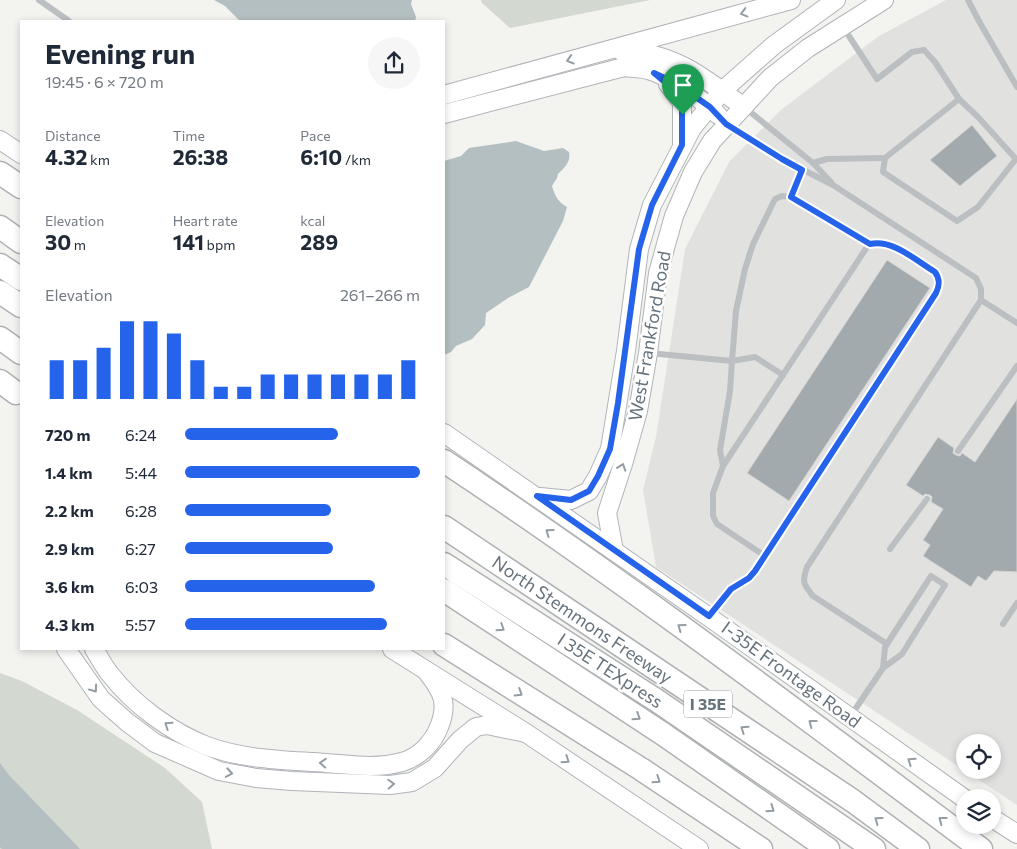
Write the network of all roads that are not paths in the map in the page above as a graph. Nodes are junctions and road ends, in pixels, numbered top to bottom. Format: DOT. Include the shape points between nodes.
graph roads {
  1 [pos="38,0"];
  2 [pos="791,0"];
  3 [pos="836,0"];
  4 [pos="884,0"];
  5 [pos="968,0"];
  6 [pos="68,20"];
  7 [pos="842,26"];
  8 [pos="600,51"];
  9 [pos="654,73"];
  10 [pos="1017,87"];
  11 [pos="722,91"];
  12 [pos="445,95"];
  13 [pos="959,99"];
  14 [pos="742,106"];
  15 [pos="710,107"];
  16 [pos="445,114"];
  17 [pos="726,124"];
  18 [pos="0,140"];
  19 [pos="682,145"];
  20 [pos="20,153"];
  21 [pos="884,158"];
  22 [pos="1016,159"];
  23 [pos="813,163"];
  24 [pos="802,170"];
  25 [pos="0,173"];
  26 [pos="833,185"];
  27 [pos="20,186"];
  28 [pos="791,197"];
  29 [pos="0,227"];
  30 [pos="20,241"];
  31 [pos="870,244"];
  32 [pos="0,265"];
  33 [pos="20,278"];
  34 [pos="0,292"];
  35 [pos="981,300"];
  36 [pos="20,305"];
  37 [pos="1017,322"];
  38 [pos="0,338"];
  39 [pos="626,350"];
  40 [pos="20,352"];
  41 [pos="648,353"];
  42 [pos="732,361"];
  43 [pos="1017,366"];
  44 [pos="783,375"];
  45 [pos="445,434"];
  46 [pos="958,451"];
  47 [pos="445,462"];
  48 [pos="723,466"];
  49 [pos="927,498"];
  50 [pos="531,506"];
  51 [pos="445,528"];
  52 [pos="890,549"];
  53 [pos="614,552"];
  54 [pos="765,556"];
  55 [pos="445,565"];
  56 [pos="452,595"];
  57 [pos="1017,603"];
  58 [pos="709,616"];
  59 [pos="1003,624"];
  60 [pos="887,644"];
  61 [pos="446,647"];
  62 [pos="67,650"];
  63 [pos="95,650"];
  64 [pos="394,650"];
  65 [pos="883,668"];
  66 [pos="427,672"];
  67 [pos="850,718"];
  68 [pos="526,733"];
  69 [pos="956,793"];
  70 [pos="1001,824"];
  71 [pos="1017,834"];
  72 [pos="699,849"];
  73 [pos="760,849"];
  74 [pos="828,849"];
  75 [pos="874,849"];
  76 [pos="918,849"];
  77 [pos="981,849"];
  1 -- 6 [label="lane"];
  2 -- 8 [label="main road, one-way"];
  3 -- 11 [label="main road, West Frankford Road" via="774,45"];
  4 -- 7 [label="main road, West Frankford Road"];
  5 -- 10 [label="lane"];
  7 -- 13 [label="lane" via="877,78 912,52 924,50"];
  7 -- 14 [label="main road, West Frankford Road" via="770,78"];
  8 -- 11 [label="main road" via="639,51 667,59 689,68"];
  8 -- 12 [label="main road, one-way"];
  9 -- 15 [label="main road" via="677,84"];
  9 -- 16 [label="main road" via="624,67"];
  9 -- 19 [label="main road" via="672,88 682,102"];
  11 -- 14 [label="main road"];
  11 -- 15 [label="main road, West Frankford Road"];
  13 -- 21 [label="lane"];
  13 -- 22 [label="lane"];
  14 -- 17 [label="main road, West Frankford Road"];
  14 -- 23 [label="lane"];
  15 -- 17 [label="main road"];
  15 -- 19 [label="main road, West Frankford Road"];
  17 -- 24 [label="lane"];
  17 -- 41 [label="main road, West Frankford Road" via="693,172 674,216 658,273"];
  18 -- 20 [label="main road"];
  19 -- 39 [label="main road, West Frankford Road" via="652,205 639,249"];
  21 -- 22 [label="lane" via="883,172 957,221 978,207"];
  21 -- 23 [label="lane" via="827,159"];
  23 -- 26 [label="lane"];
  24 -- 26 [label="lane"];
  24 -- 28 [label="lane"];
  25 -- 27 [label="highway"];
  26 -- 35 [label="lane" via="976,278"];
  28 -- 31 [label="lane"];
  28 -- 42 [label="lane" via="775,199 753,244 736,311"];
  29 -- 30 [label="highway"];
  31 -- 44 [label="lane"];
  31 -- 54 [label="lane" via="888,244 935,272 939,286"];
  32 -- 33 [label="highway"];
  34 -- 36 [label="highway"];
  35 -- 37 [label="lane"];
  35 -- 60 [label="lane" via="804,576 804,585 813,596"];
  38 -- 40 [label="highway"];
  39 -- 41 [label="main road"];
  39 -- 50 [label="main road, West Frankford Road" via="610,449 589,491 571,500"];
  41 -- 42 [label="lane"];
  53 -- 41 [label="main road, West Frankford Road, one-way" via="606,513 638,411"];
  42 -- 44 [label="lane" via="754,357"];
  42 -- 48 [label="lane" via="720,450"];
  43 -- 46 [label="lane"];
  44 -- 48 [label="lane"];
  45 -- 50 [label="main road, I-35E Frontage Road"];
  47 -- 50 [label="highway"];
  48 -- 54 [label="lane" via="713,493 713,516 717,524"];
  49 -- 52 [label="lane"];
  50 -- 53 [label="main road, I-35E Frontage Road"];
  77 -- 50 [label="highway, one-way" via="786,704"];
  76 -- 51 [label="highway, North Stemmons Freeway / I 35E, one-way"];
  53 -- 58 [label="main road, I-35E Frontage Road"];
  54 -- 58 [label="lane" via="749,578 731,589"];
  55 -- 75 [label="highway, I 35E TEXpress" via="624,680"];
  56 -- 74 [label="highway, I 35E, one-way" via="663,734"];
  57 -- 59 [label="lane"];
  58 -- 67 [label="main road, I-35E Frontage Road"];
  60 -- 65 [label="lane"];
  60 -- 65 [label="lane" via="930,576 945,585 902,654"];
  61 -- 73 [label="highway, one-way" via="641,769"];
  62 -- 68 [label="main road, one-way" via="102,700 127,722 155,743 219,772 292,781 390,785 412,782 436,768 476,727 487,725"];
  66 -- 63 [label="main road, one-way" via="442,694 444,714 434,739 422,751 404,761 381,766 262,759 205,746 176,731 132,697 110,674"];
  64 -- 66 [label="main road"];
  65 -- 67 [label="lane"];
  66 -- 68 [label="main road"];
  69 -- 67 [label="main road, I-35E Frontage Road, one-way"];
  68 -- 72 [label="main road, one-way"];
  70 -- 71 [label="main road"];
}
